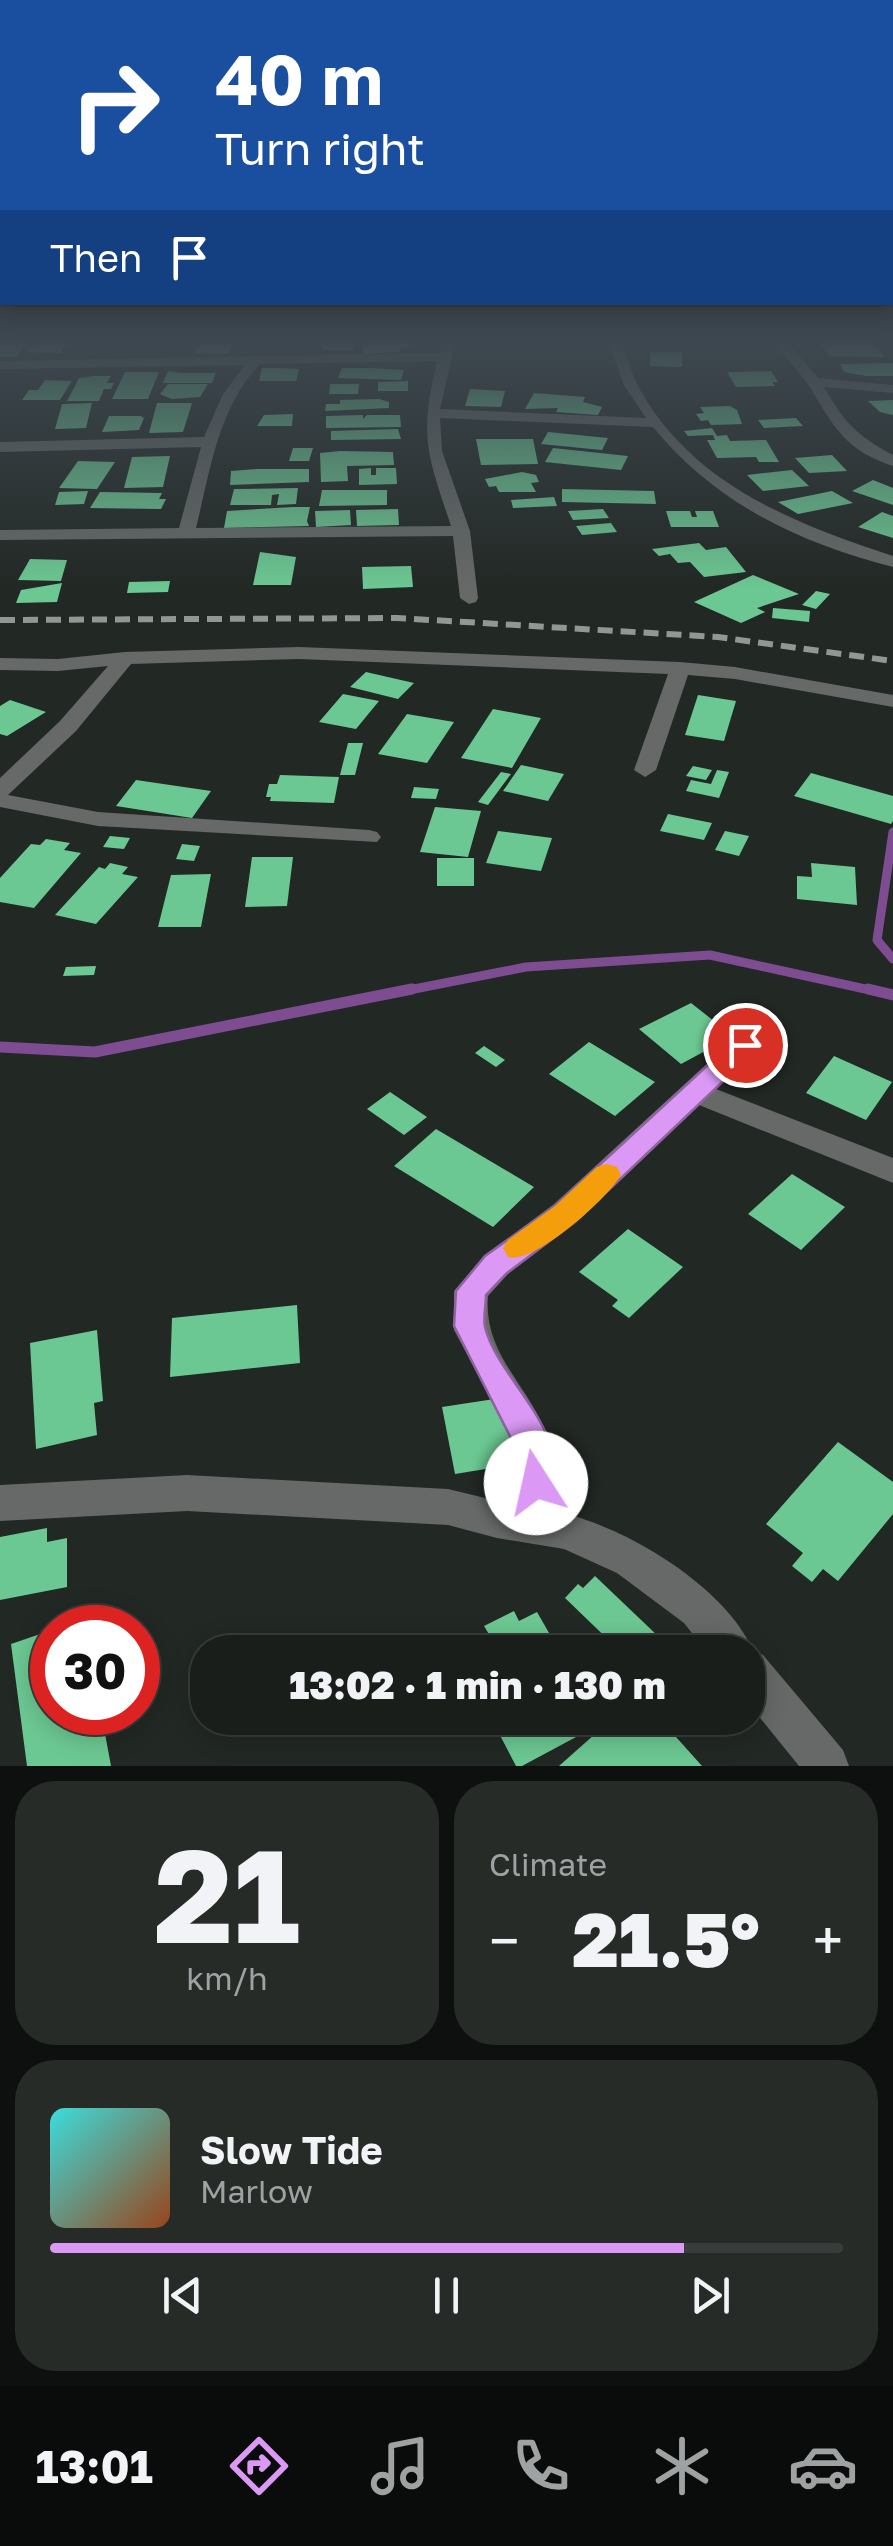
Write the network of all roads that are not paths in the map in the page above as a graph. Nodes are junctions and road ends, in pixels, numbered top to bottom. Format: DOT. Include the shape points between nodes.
graph roads {
  1 [pos="216,425"];
  2 [pos="433,425"];
  3 [pos="660,425"];
  4 [pos="839,425"];
  5 [pos="208,442"];
  6 [pos="0,447"];
  7 [pos="893,462"];
  8 [pos="460,531"];
  9 [pos="186,533"];
  10 [pos="0,536"];
  11 [pos="893,562"];
  12 [pos="469,598"];
  13 [pos="125,658"];
  14 [pos="0,664"];
  15 [pos="680,668"];
  16 [pos="893,701"];
  17 [pos="645,770"];
  18 [pos="0,790"];
  19 [pos="0,800"];
  20 [pos="369,838"];
  21 [pos="745,1045"];
  22 [pos="695,1092"];
  23 [pos="893,1172"];
  24 [pos="0,1503"];
  25 [pos="524,1524"];
  26 [pos="719,1635"];
  27 [pos="765,1694"];
  28 [pos="814,1762"];
  1 -- 5 [label="street"];
  2 -- 8 [label="street" via="434,451"];
  3 -- 11 [label="street" via="692,466 731,498 805,533"];
  4 -- 7 [label="street"];
  5 -- 6 [label="street"];
  5 -- 9 [label="street"];
  8 -- 9 [label="street"];
  8 -- 12 [label="street"];
  9 -- 10 [label="street"];
  13 -- 14 [label="street"];
  13 -- 15 [label="street" via="299,653"];
  13 -- 18 [label="street" via="68,726"];
  15 -- 16 [label="street"];
  15 -- 17 [label="street"];
  19 -- 20 [label="street" via="98,819"];
  21 -- 22 [label="street"];
  22 -- 23 [label="street"];
  22 -- 25 [label="street" via="471,1291 469,1326 535,1452 536,1483"];
  24 -- 25 [label="street" via="187,1493 448,1506"];
  25 -- 26 [label="street" via="568,1532 631,1560 698,1609"];
  27 -- 28 [label="street"];
}
